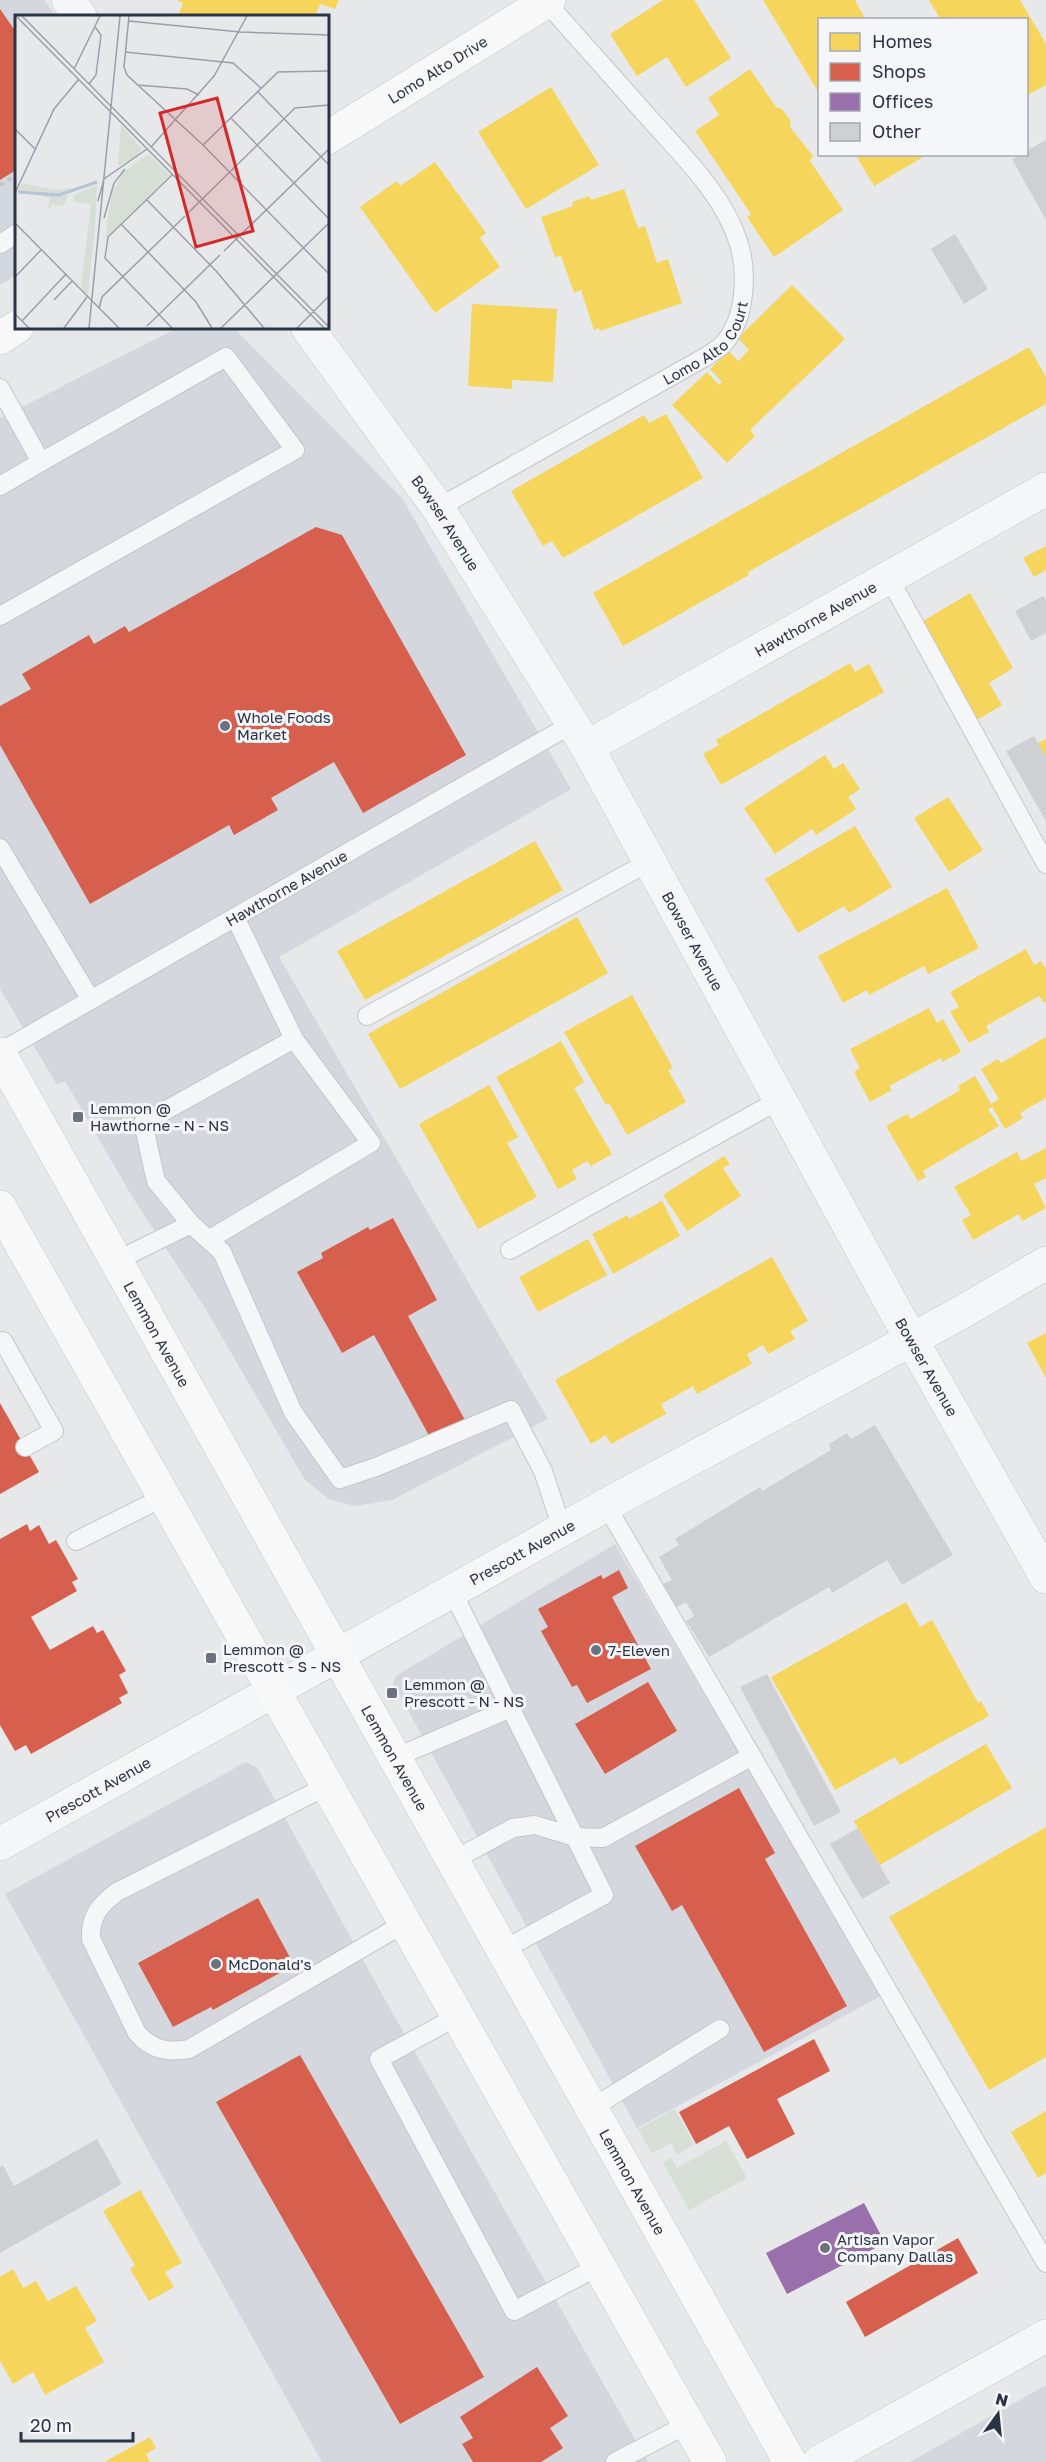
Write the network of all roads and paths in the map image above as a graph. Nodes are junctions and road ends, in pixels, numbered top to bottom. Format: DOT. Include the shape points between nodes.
graph roads {
  1 [pos="68,0"];
  2 [pos="548,1"];
  3 [pos="79,15"];
  4 [pos="328,137"];
  5 [pos="15,176"];
  6 [pos="0,185"];
  7 [pos="15,235"];
  8 [pos="0,244"];
  9 [pos="15,328"];
  10 [pos="308,328"];
  11 [pos="0,338"];
  12 [pos="0,388"];
  13 [pos="41,462"];
  14 [pos="0,486"];
  15 [pos="1046,489"];
  16 [pos="438,508"];
  17 [pos="888,576"];
  18 [pos="0,616"];
  19 [pos="579,735"];
  20 [pos="0,848"];
  21 [pos="649,862"];
  22 [pos="1046,864"];
  23 [pos="235,917"];
  24 [pos="91,1000"];
  25 [pos="367,1017"];
  26 [pos="294,1039"];
  27 [pos="0,1053"];
  28 [pos="781,1099"];
  29 [pos="0,1207"];
  30 [pos="191,1224"];
  31 [pos="210,1239"];
  32 [pos="510,1250"];
  33 [pos="116,1261"];
  34 [pos="1046,1263"];
  35 [pos="912,1339"];
  36 [pos="0,1343"];
  37 [pos="25,1447"];
  38 [pos="164,1497"];
  39 [pos="606,1505"];
  40 [pos="562,1530"];
  41 [pos="76,1541"];
  42 [pos="1046,1577"];
  43 [pos="452,1591"];
  44 [pos="337,1655"];
  45 [pos="274,1690"];
  46 [pos="511,1708"];
  47 [pos="752,1756"];
  48 [pos="394,1758"];
  49 [pos="327,1786"];
  50 [pos="575,1837"];
  51 [pos="0,1844"];
  52 [pos="452,1861"];
  53 [pos="405,1923"];
  54 [pos="503,1950"];
  55 [pos="458,2016"];
  56 [pos="720,2029"];
  57 [pos="592,2108"];
  58 [pos="1046,2263"];
  59 [pos="599,2266"];
  60 [pos="1046,2336"];
  61 [pos="688,2424"];
  62 [pos="615,2462"];
  63 [pos="710,2462"];
  64 [pos="790,2462"];
  65 [pos="819,2462"];
  1 -- 3 [label="street"];
  2 -- 4 [label="main road, Lomo Alto Drive"];
  2 -- 16 [label="lane, Lomo Alto Court" via="719,203 738,240 742,302 725,343 707,356"];
  5 -- 6 [label="path"];
  7 -- 8 [label="lane"];
  9 -- 11 [label="main road"];
  10 -- 16 [label="street, Bowser Avenue"];
  12 -- 13 [label="lane"];
  13 -- 14 [label="lane"];
  13 -- 18 [label="lane" via="226,357 296,450"];
  15 -- 17 [label="street, Hawthorne Avenue"];
  16 -- 19 [label="street, Bowser Avenue"];
  17 -- 19 [label="street, Hawthorne Avenue"];
  17 -- 22 [label="lane"];
  19 -- 21 [label="street, Bowser Avenue"];
  19 -- 23 [label="lane, Hawthorne Avenue"];
  20 -- 24 [label="lane"];
  21 -- 25 [label="lane"];
  21 -- 28 [label="street, Bowser Avenue"];
  23 -- 24 [label="lane, Hawthorne Avenue"];
  23 -- 26 [label="lane"];
  24 -- 27 [label="lane, Hawthorne Avenue"];
  26 -- 30 [label="lane" via="143,1123 156,1181"];
  26 -- 31 [label="lane" via="370,1143"];
  27 -- 33 [label="main road, Lemmon Avenue"];
  28 -- 32 [label="lane"];
  28 -- 35 [label="street, Bowser Avenue"];
  29 -- 38 [label="main road"];
  30 -- 31 [label="lane"];
  30 -- 33 [label="lane"];
  31 -- 40 [label="lane" via="222,1252 293,1412 340,1479 511,1410 543,1471"];
  33 -- 44 [label="main road, Lemmon Avenue"];
  34 -- 35 [label="street, Prescott Avenue"];
  35 -- 39 [label="street, Prescott Avenue"];
  35 -- 42 [label="street, Bowser Avenue"];
  36 -- 37 [label="lane" via="3,1341 54,1431"];
  38 -- 41 [label="lane"];
  38 -- 45 [label="main road"];
  39 -- 40 [label="street, Prescott Avenue"];
  39 -- 47 [label="lane"];
  40 -- 43 [label="street, Prescott Avenue"];
  43 -- 44 [label="street, Prescott Avenue"];
  43 -- 46 [label="lane"];
  44 -- 45 [label="street, Prescott Avenue"];
  44 -- 48 [label="main road, Lemmon Avenue"];
  45 -- 49 [label="main road"];
  45 -- 51 [label="street, Prescott Avenue"];
  46 -- 48 [label="lane"];
  46 -- 50 [label="lane"];
  47 -- 50 [label="lane" via="603,1838"];
  47 -- 58 [label="lane"];
  48 -- 52 [label="main road, Lemmon Avenue"];
  49 -- 53 [label="main road"];
  49 -- 53 [label="lane" via="102,1902 91,1925 91,1939 138,2033 158,2049 189,2049"];
  50 -- 52 [label="lane" via="535,1825 513,1828"];
  50 -- 54 [label="lane" via="604,1894"];
  52 -- 54 [label="main road, Lemmon Avenue"];
  53 -- 55 [label="main road"];
  54 -- 57 [label="main road, Lemmon Avenue"];
  55 -- 59 [label="main road"];
  55 -- 59 [label="lane" via="379,2059 514,2311"];
  56 -- 57 [label="lane"];
  57 -- 64 [label="main road, Lemmon Avenue"];
  59 -- 61 [label="main road"];
  60 -- 65 [label="street"];
  61 -- 62 [label="lane"];
  61 -- 63 [label="main road"];
}
